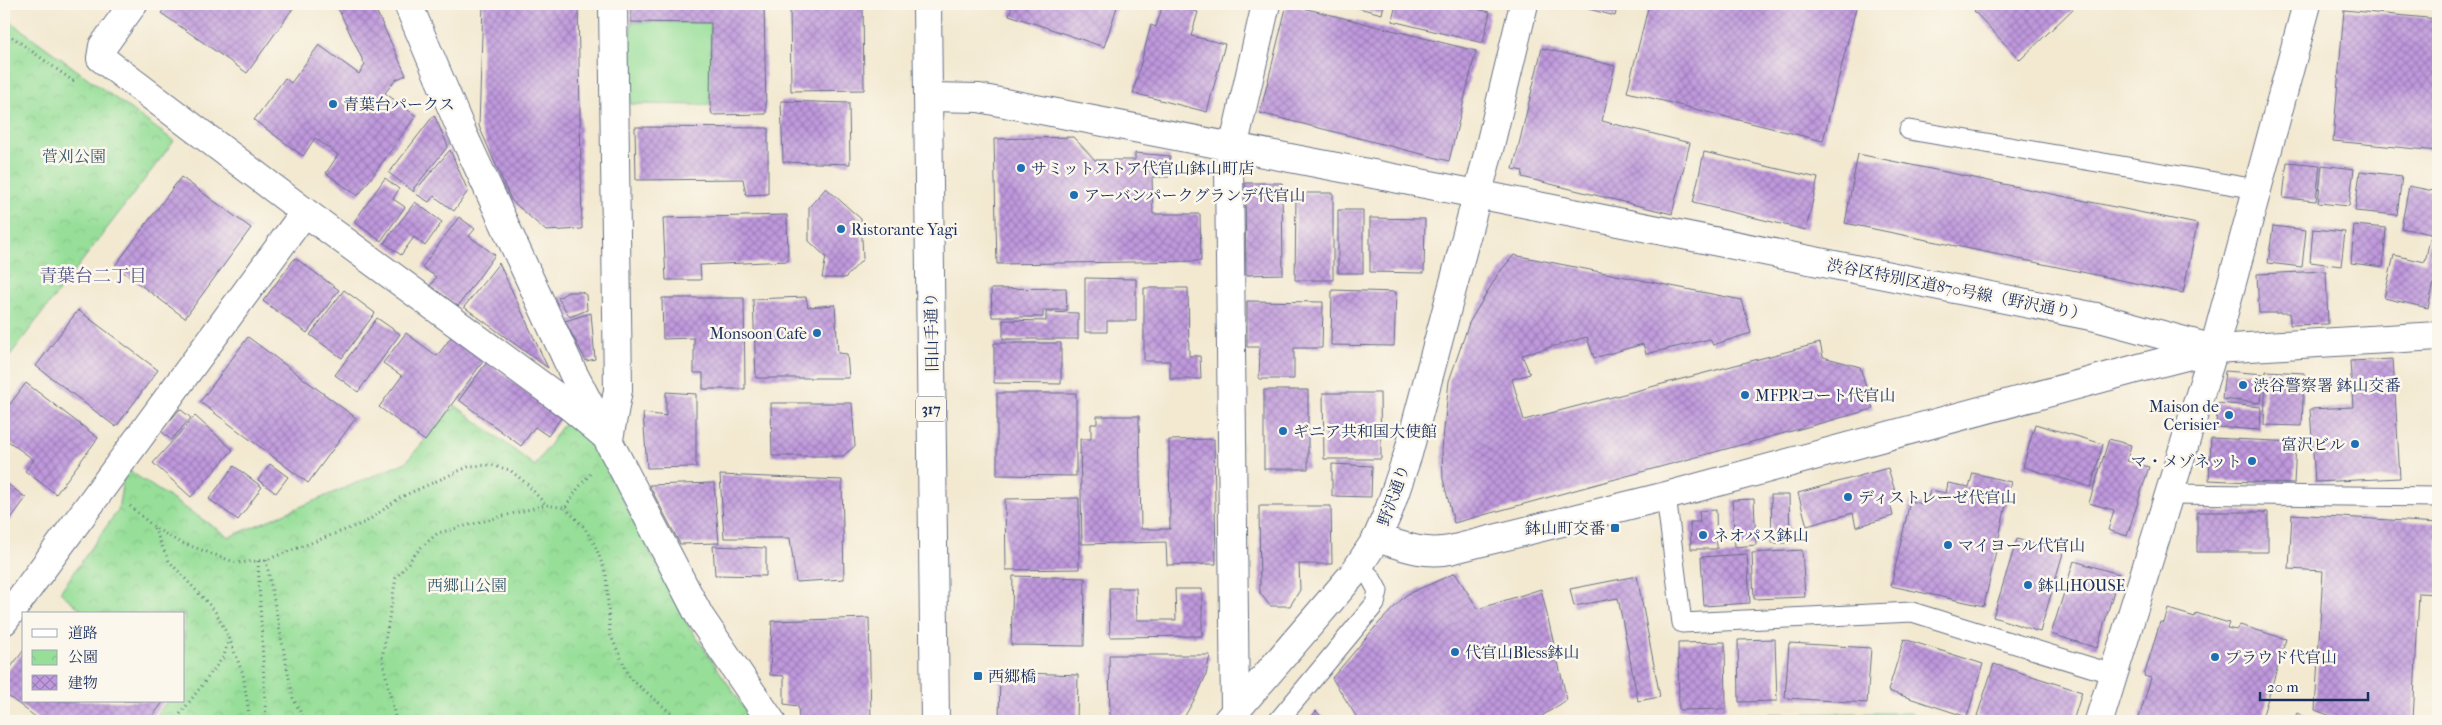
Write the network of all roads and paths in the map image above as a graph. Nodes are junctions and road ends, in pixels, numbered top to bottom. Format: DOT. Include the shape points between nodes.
graph roads {
  1 [pos="133,4"];
  2 [pos="408,4"];
  3 [pos="613,4"];
  4 [pos="928,4"];
  5 [pos="1266,4"];
  6 [pos="1524,4"];
  7 [pos="2307,4"];
  8 [pos="4,30"];
  9 [pos="101,58"];
  10 [pos="929,98"];
  11 [pos="1909,130"];
  12 [pos="1234,147"];
  13 [pos="2257,189"];
  14 [pos="1477,194"];
  15 [pos="305,212"];
  16 [pos="2438,336"];
  17 [pos="2214,350"];
  18 [pos="613,447"];
  19 [pos="105,484"];
  20 [pos="2170,494"];
  21 [pos="1666,496"];
  22 [pos="2438,496"];
  23 [pos="546,505"];
  24 [pos="565,508"];
  25 [pos="154,527"];
  26 [pos="1377,538"];
  27 [pos="266,560"];
  28 [pos="258,561"];
  29 [pos="1359,566"];
  30 [pos="4,620"];
  31 [pos="228,638"];
  32 [pos="2113,674"];
  33 [pos="1231,716"];
  34 [pos="175,721"];
  35 [pos="250,721"];
  36 [pos="266,721"];
  37 [pos="305,721"];
  38 [pos="396,721"];
  39 [pos="680,721"];
  40 [pos="771,721"];
  41 [pos="935,721"];
  42 [pos="1278,721"];
  43 [pos="2100,721"];
  1 -- 9 [label="street" via="103,46"];
  2 -- 18 [label="street" via="462,132 568,364"];
  3 -- 18 [label="street" via="618,390"];
  4 -- 10 [label="street, 旧山手通り / 317"];
  5 -- 12 [label="street"];
  6 -- 14 [label="street, 野沢通り"];
  7 -- 13 [label="street"];
  8 -- 9 [label="path" via="73,81"];
  9 -- 15 [label="street"];
  10 -- 12 [label="street, 渋谷区特別区道870号線（野沢通り）" via="979,98"];
  10 -- 41 [label="street, 旧山手通り / 317"];
  11 -- 13 [label="lane"];
  12 -- 14 [label="street, 渋谷区特別区道870号線（野沢通り）"];
  12 -- 33 [label="street" via="1229,166"];
  13 -- 17 [label="street"];
  14 -- 17 [label="street, 渋谷区特別区道870号線（野沢通り）" via="2096,317"];
  14 -- 26 [label="street, 野沢通り" via="1408,454"];
  15 -- 18 [label="street" via="572,408"];
  15 -- 19 [label="street"];
  16 -- 17 [label="street, 渋谷区特別区道870号線（野沢通り）"];
  17 -- 20 [label="street"];
  17 -- 21 [label="street"];
  18 -- 24 [label="path"];
  18 -- 40 [label="street" via="700,617"];
  19 -- 25 [label="path"];
  19 -- 30 [label="street"];
  20 -- 22 [label="lane"];
  20 -- 32 [label="street"];
  21 -- 26 [label="street" via="1440,552 1418,551"];
  21 -- 32 [label="lane" via="1682,623 1912,612"];
  23 -- 24 [label="path"];
  23 -- 27 [label="path" via="510,470 491,465 470,466 401,497 366,522"];
  23 -- 38 [label="path" via="438,534 420,548 396,578 382,658"];
  24 -- 39 [label="path" via="584,527 595,545 606,574 610,634 630,678"];
  25 -- 28 [label="path" via="177,541 238,563"];
  25 -- 31 [label="path" via="169,561 215,611"];
  26 -- 29 [label="street, 野沢通り"];
  27 -- 28 [label="path"];
  27 -- 37 [label="path" via="293,698"];
  28 -- 36 [label="path"];
  29 -- 33 [label="street, 野沢通り"];
  29 -- 42 [label="lane" via="1378,591 1375,604"];
  31 -- 34 [label="path" via="224,656"];
  31 -- 35 [label="path" via="243,674"];
  32 -- 43 [label="street"];
}
